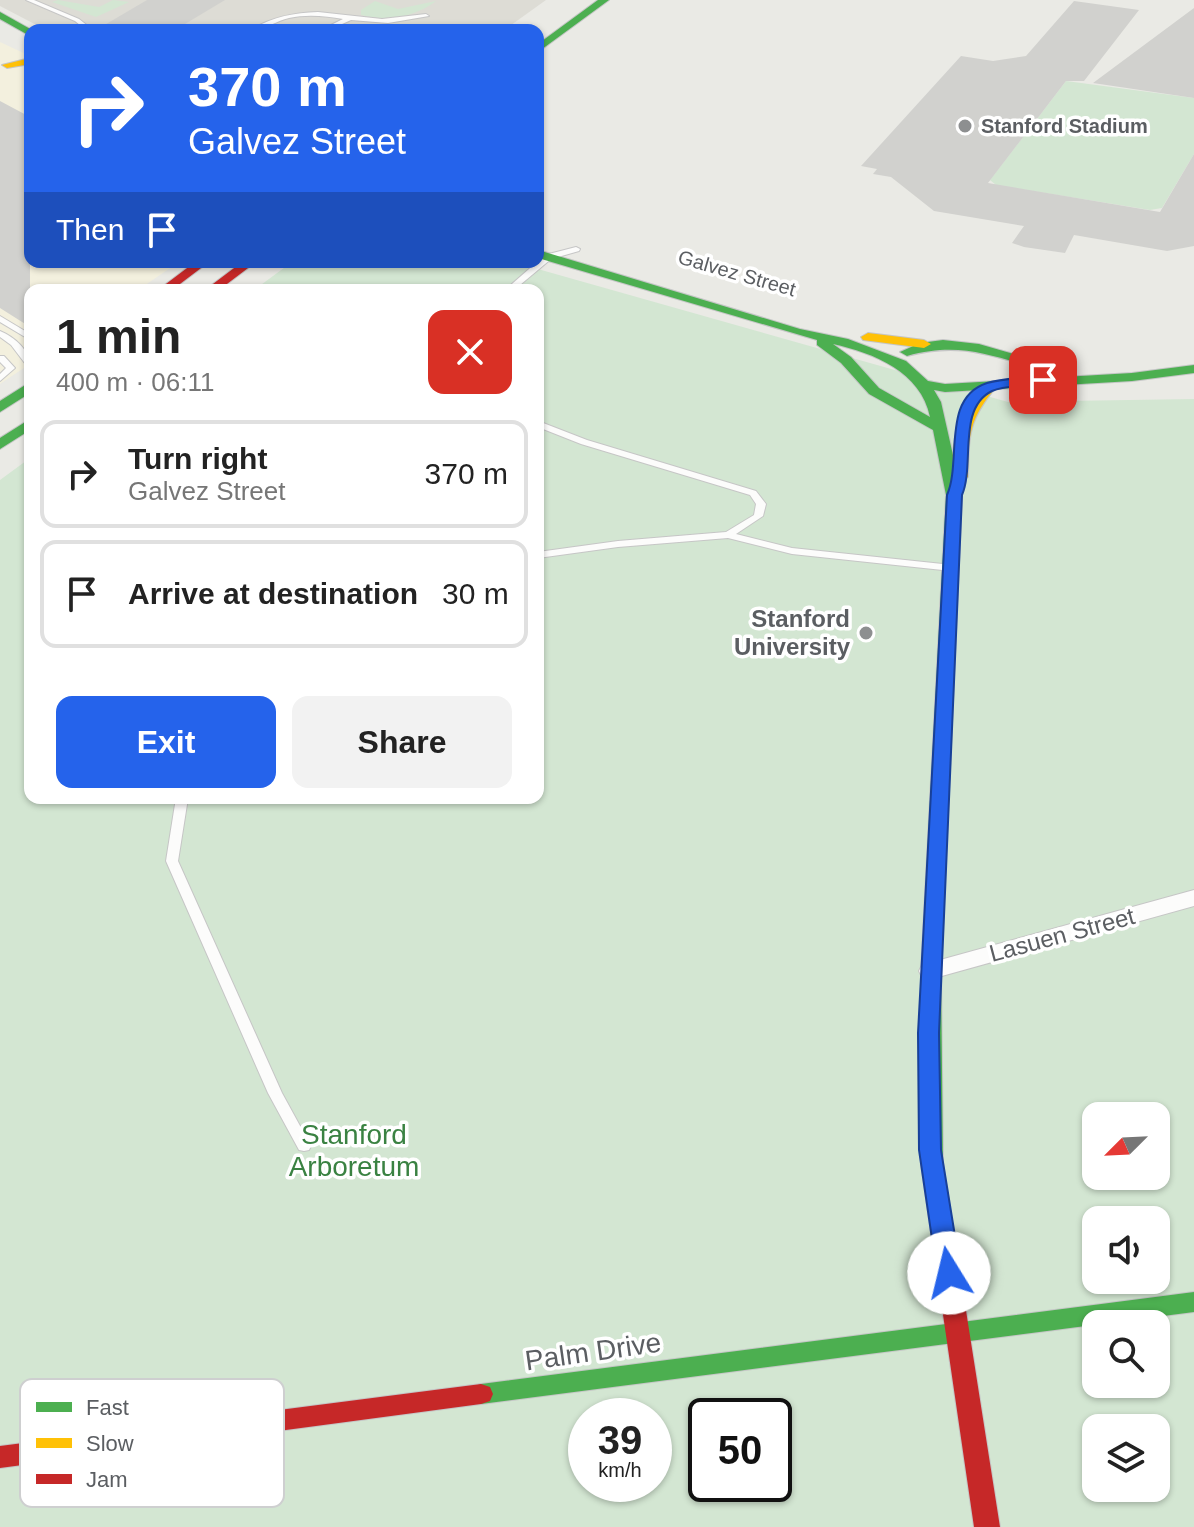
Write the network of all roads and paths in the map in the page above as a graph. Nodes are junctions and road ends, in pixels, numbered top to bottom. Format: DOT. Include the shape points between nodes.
graph roads {
  1 [pos="29,0"];
  2 [pos="604,0"];
  3 [pos="0,15"];
  4 [pos="426,16"];
  5 [pos="352,17"];
  6 [pos="387,21"];
  7 [pos="82,24"];
  8 [pos="264,24"];
  9 [pos="337,24"];
  10 [pos="385,24"];
  11 [pos="24,29"];
  12 [pos="544,45"];
  13 [pos="24,62"];
  14 [pos="7,65"];
  15 [pos="544,240"];
  16 [pos="576,249"];
  17 [pos="544,255"];
  18 [pos="544,255"];
  19 [pos="195,268"];
  20 [pos="242,268"];
  21 [pos="530,268"];
  22 [pos="172,284"];
  23 [pos="219,284"];
  24 [pos="515,284"];
  25 [pos="0,318"];
  26 [pos="817,319"];
  27 [pos="797,332"];
  28 [pos="0,333"];
  29 [pos="24,334"];
  30 [pos="924,344"];
  31 [pos="24,356"];
  32 [pos="1,358"];
  33 [pos="1005,358"];
  34 [pos="901,364"];
  35 [pos="24,365"];
  36 [pos="11,368"];
  37 [pos="1103,369"];
  38 [pos="1188,370"];
  39 [pos="0,378"];
  40 [pos="924,384"];
  41 [pos="994,385"];
  42 [pos="24,390"];
  43 [pos="0,408"];
  44 [pos="544,426"];
  45 [pos="24,427"];
  46 [pos="938,427"];
  47 [pos="0,445"];
  48 [pos="954,495"];
  49 [pos="728,535"];
  50 [pos="544,554"];
  51 [pos="953,568"];
  52 [pos="181,804"];
  53 [pos="1194,898"];
  54 [pos="931,971"];
  55 [pos="304,1146"];
  56 [pos="1194,1302"];
  57 [pos="956,1332"];
  58 [pos="284,1420"];
  59 [pos="20,1454"];
  60 [pos="0,1457"];
  61 [pos="987,1527"];
  1 -- 7 [label="lane"];
  2 -- 12 [label="main road"];
  3 -- 11 [label="main road"];
  4 -- 6 [label="lane"];
  5 -- 6 [label="lane"];
  5 -- 8 [label="lane" via="300,13"];
  5 -- 9 [label="lane"];
  6 -- 10 [label="lane"];
  13 -- 14 [label="main road"];
  15 -- 16 [label="main road, Galvez Street"];
  16 -- 17 [label="lane"];
  16 -- 26 [label="main road, Galvez Street"];
  18 -- 27 [label="main road, Galvez Street"];
  19 -- 22 [label="main road"];
  20 -- 23 [label="main road"];
  21 -- 24 [label="lane"];
  25 -- 29 [label="lane"];
  26 -- 30 [label="main road, Galvez Street" via="859,335"];
  26 -- 37 [label="main road" via="988,334"];
  27 -- 34 [label="main road, Galvez Street"];
  27 -- 46 [label="main road" via="833,349 874,391"];
  28 -- 31 [label="lane"];
  30 -- 33 [label="main road, Galvez Street" via="976,346"];
  30 -- 34 [label="main road" via="905,353"];
  32 -- 36 [label="lane"];
  33 -- 37 [label="main road" via="1042,367"];
  33 -- 41 [label="main road" via="1009,375"];
  34 -- 40 [label="main road"];
  35 -- 36 [label="lane"];
  36 -- 39 [label="lane"];
  37 -- 38 [label="main road"];
  38 -- 41 [label="main road"];
  40 -- 41 [label="main road" via="956,389"];
  40 -- 46 [label="main road"];
  41 -- 48 [label="main road" via="975,396 966,409 961,481"];
  42 -- 43 [label="main road"];
  44 -- 49 [label="lane" via="753,493 761,504 758,516"];
  45 -- 47 [label="main road"];
  46 -- 48 [label="main road"];
  48 -- 51 [label="main road"];
  49 -- 50 [label="lane"];
  49 -- 51 [label="lane" via="792,551"];
  51 -- 54 [label="main road"];
  52 -- 55 [label="lane" via="172,861 275,1093"];
  53 -- 54 [label="street, Lasuen Street"];
  54 -- 57 [label="main road" via="930,1150"];
  56 -- 57 [label="main road, Palm Drive"];
  57 -- 58 [label="main road, Palm Drive"];
  57 -- 61 [label="main road"];
  59 -- 60 [label="main road, Palm Drive"];
}
